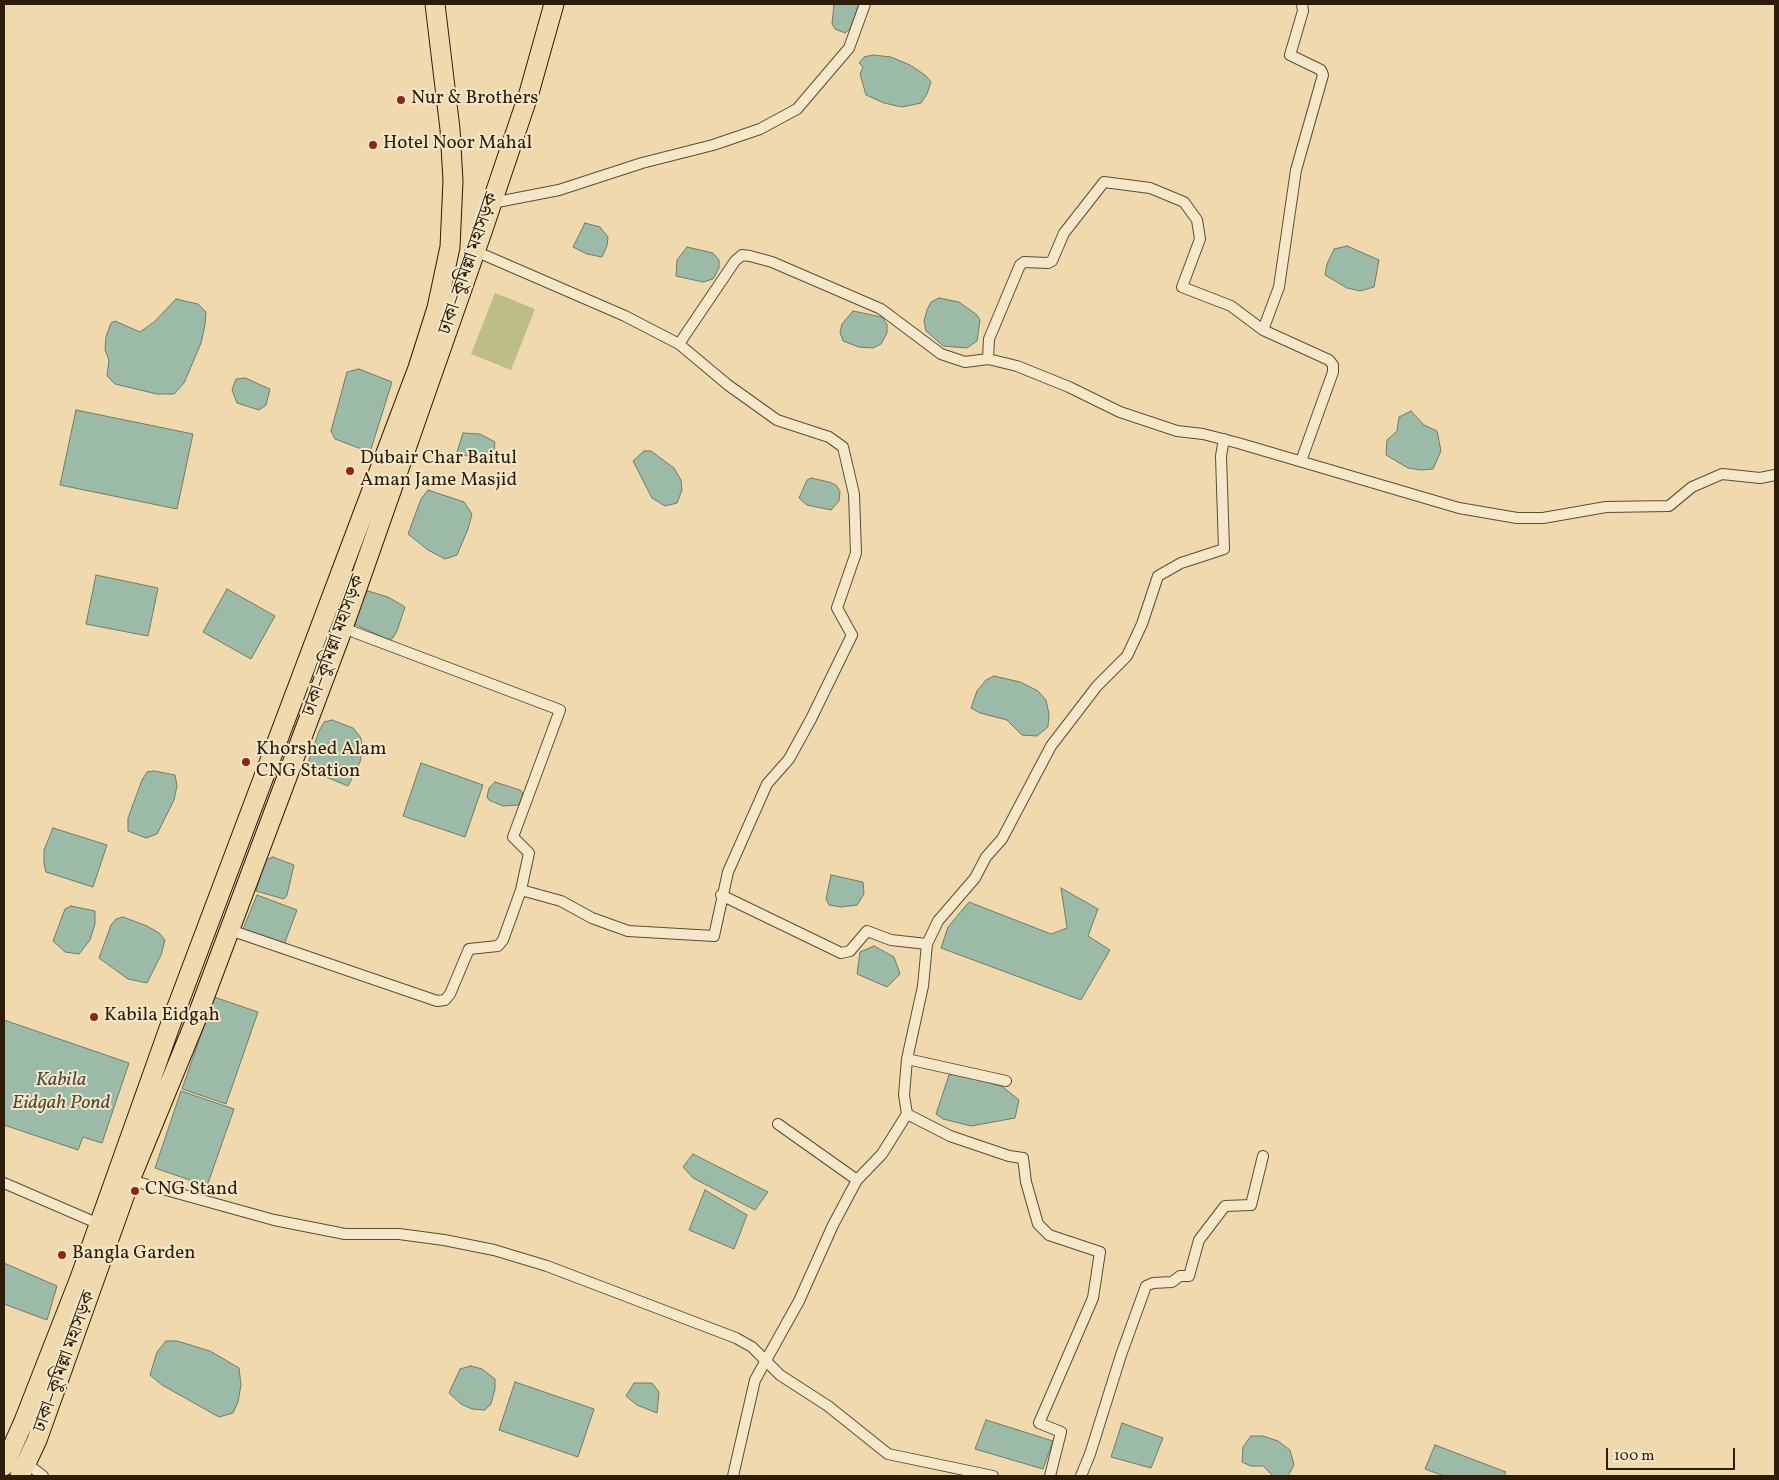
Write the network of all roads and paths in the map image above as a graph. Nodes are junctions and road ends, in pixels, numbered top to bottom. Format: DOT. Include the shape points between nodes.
graph roads {
  1 [pos="435,4"];
  2 [pos="554,4"];
  3 [pos="864,4"];
  4 [pos="1302,4"];
  5 [pos="492,203"];
  6 [pos="453,220"];
  7 [pos="483,229"];
  8 [pos="450,247"];
  9 [pos="475,251"];
  10 [pos="1264,330"];
  11 [pos="679,344"];
  12 [pos="988,359"];
  13 [pos="1224,439"];
  14 [pos="1301,461"];
  15 [pos="1775,475"];
  16 [pos="343,628"];
  17 [pos="521,890"];
  18 [pos="721,895"];
  19 [pos="230,930"];
  20 [pos="927,944"];
  21 [pos="907,1059"];
  22 [pos="1006,1081"];
  23 [pos="907,1114"];
  24 [pos="778,1124"];
  25 [pos="1263,1156"];
  26 [pos="130,1180"];
  27 [pos="857,1180"];
  28 [pos="4,1183"];
  29 [pos="99,1224"];
  30 [pos="87,1280"];
  31 [pos="765,1362"];
  32 [pos="4,1466"];
  33 [pos="23,1470"];
  34 [pos="43,1476"];
  35 [pos="733,1476"];
  36 [pos="993,1476"];
  37 [pos="1050,1476"];
  38 [pos="1080,1476"];
  1 -- 6 [label="highway, ঢাকা–কুমিল্লা মহাসড়ক" via="450,129"];
  2 -- 5 [label="highway, ঢাকা–কুমিল্লা মহাসড়ক" via="529,93"];
  3 -- 5 [label="street" via="849,48 796,109 760,129 713,146 642,163 559,190"];
  4 -- 10 [label="street" via="1304,11 1290,55 1324,74 1296,170 1279,287"];
  5 -- 7 [label="highway, ঢাকা–কুমিল্লা মহাসড়ক"];
  6 -- 7 [label="highway"];
  6 -- 8 [label="highway, ঢাকা–কুমিল্লা মহাসড়ক"];
  7 -- 9 [label="highway, ঢাকা–কুমিল্লা মহাসড়ক"];
  8 -- 9 [label="highway"];
  8 -- 29 [label="highway, ঢাকা–কুমিল্লা মহাসড়ক" via="437,308 418,368 171,1022"];
  9 -- 11 [label="street" via="625,316"];
  9 -- 16 [label="highway, ঢাকা–কুমিল্লা মহাসড়ক"];
  10 -- 12 [label="street" via="1231,306 1182,287 1200,239 1197,220 1184,202 1150,188 1104,182 1064,233 1052,261 1020,265 990,339"];
  10 -- 14 [label="street" via="1333,364 1333,372"];
  11 -- 12 [label="street" via="735,260 742,255 772,262 881,309 941,354 965,362"];
  11 -- 18 [label="street" via="777,420 829,437 843,447 854,494 856,553 836,608 852,635 798,743 767,784"];
  12 -- 13 [label="street" via="1017,366 1120,412 1177,431"];
  13 -- 14 [label="street"];
  13 -- 20 [label="street" via="1221,456 1224,549 1181,563 1158,576 1127,656 1097,686 1051,746 1002,839 986,857 975,878 938,920"];
  14 -- 15 [label="street" via="1459,508 1516,518 1542,518 1606,507 1668,506 1692,487 1722,474 1760,478"];
  16 -- 17 [label="street" via="560,710 513,838 529,854"];
  16 -- 19 [label="highway, ঢাকা–কুমিল্লা মহাসড়ক"];
  17 -- 18 [label="street" via="561,901 592,918 628,931 712,937"];
  17 -- 19 [label="street" via="501,944 469,949 445,1000 437,1001"];
  18 -- 20 [label="street" via="841,953 850,952 867,932 891,940"];
  19 -- 26 [label="highway, ঢাকা–কুমিল্লা মহাসড়ক"];
  20 -- 21 [label="street" via="923,986"];
  21 -- 22 [label="street"];
  21 -- 23 [label="street" via="904,1095"];
  23 -- 27 [label="street" via="882,1154"];
  23 -- 37 [label="street" via="950,1136 1023,1158 1038,1224 1049,1235 1100,1252 1093,1298 1039,1423 1061,1432"];
  24 -- 27 [label="street"];
  25 -- 38 [label="street" via="1251,1205 1225,1206 1199,1240 1189,1276 1146,1286"];
  26 -- 30 [label="highway, ঢাকা–কুমিল্লা মহাসড়ক"];
  26 -- 31 [label="street" via="274,1220 345,1234 399,1234 494,1250 546,1266 736,1338 752,1347"];
  27 -- 31 [label="street" via="799,1301"];
  28 -- 29 [label="street"];
  29 -- 30 [label="highway, ঢাকা–কুমিল্লা মহাসড়ক"];
  30 -- 32 [label="highway, ঢাকা–কুমিল্লা মহাসড়ক"];
  30 -- 33 [label="highway, ঢাকা–কুমিল্লা মহাসড়ক" via="37,1440"];
  31 -- 35 [label="street" via="756,1380"];
  31 -- 36 [label="street" via="888,1454"];
  33 -- 34 [label="street"];
}
